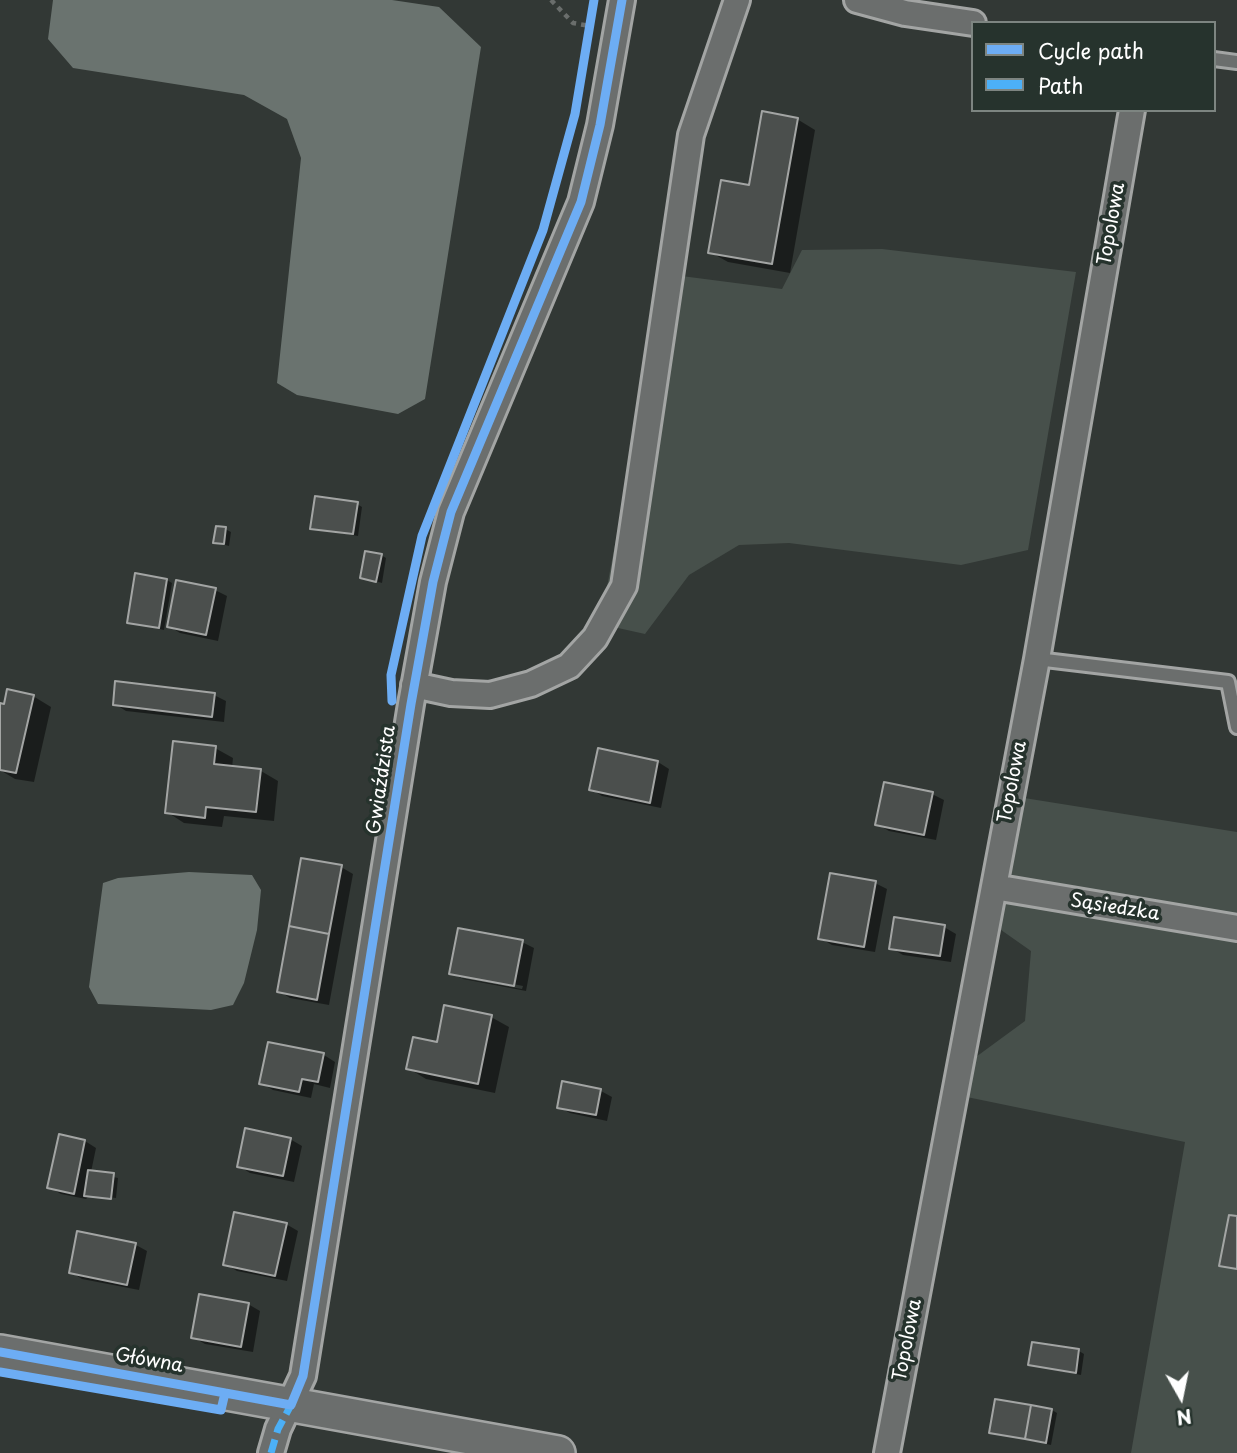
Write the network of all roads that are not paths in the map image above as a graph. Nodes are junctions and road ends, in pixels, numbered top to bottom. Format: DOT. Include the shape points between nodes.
graph roads {
  1 [pos="737,0"];
  2 [pos="857,0"];
  3 [pos="621,8"];
  4 [pos="971,23"];
  5 [pos="1216,59"];
  6 [pos="1237,62"];
  7 [pos="1132,112"];
  8 [pos="1037,659"];
  9 [pos="414,685"];
  10 [pos="1237,727"];
  11 [pos="994,887"];
  12 [pos="1237,928"];
  13 [pos="0,1352"];
  14 [pos="291,1405"];
  15 [pos="271,1453"];
  16 [pos="558,1453"];
  17 [pos="887,1453"];
  1 -- 9 [label="street" via="691,135 624,586 595,638 569,666 531,684 490,695"];
  2 -- 4 [label="street"];
  3 -- 9 [label="street, Gwiaździsta" via="581,202 451,512"];
  5 -- 6 [label="lane"];
  7 -- 8 [label="street, Topolowa"];
  8 -- 10 [label="lane" via="1228,682"];
  8 -- 11 [label="street, Topolowa"];
  9 -- 14 [label="street, Gwiaździsta" via="324,1257 303,1376"];
  11 -- 12 [label="street, Sąsiedzka"];
  11 -- 17 [label="street, Topolowa"];
  13 -- 14 [label="main road, Główna"];
  14 -- 15 [label="street, Gwiaździsta"];
  14 -- 16 [label="main road, Główna"];
}
